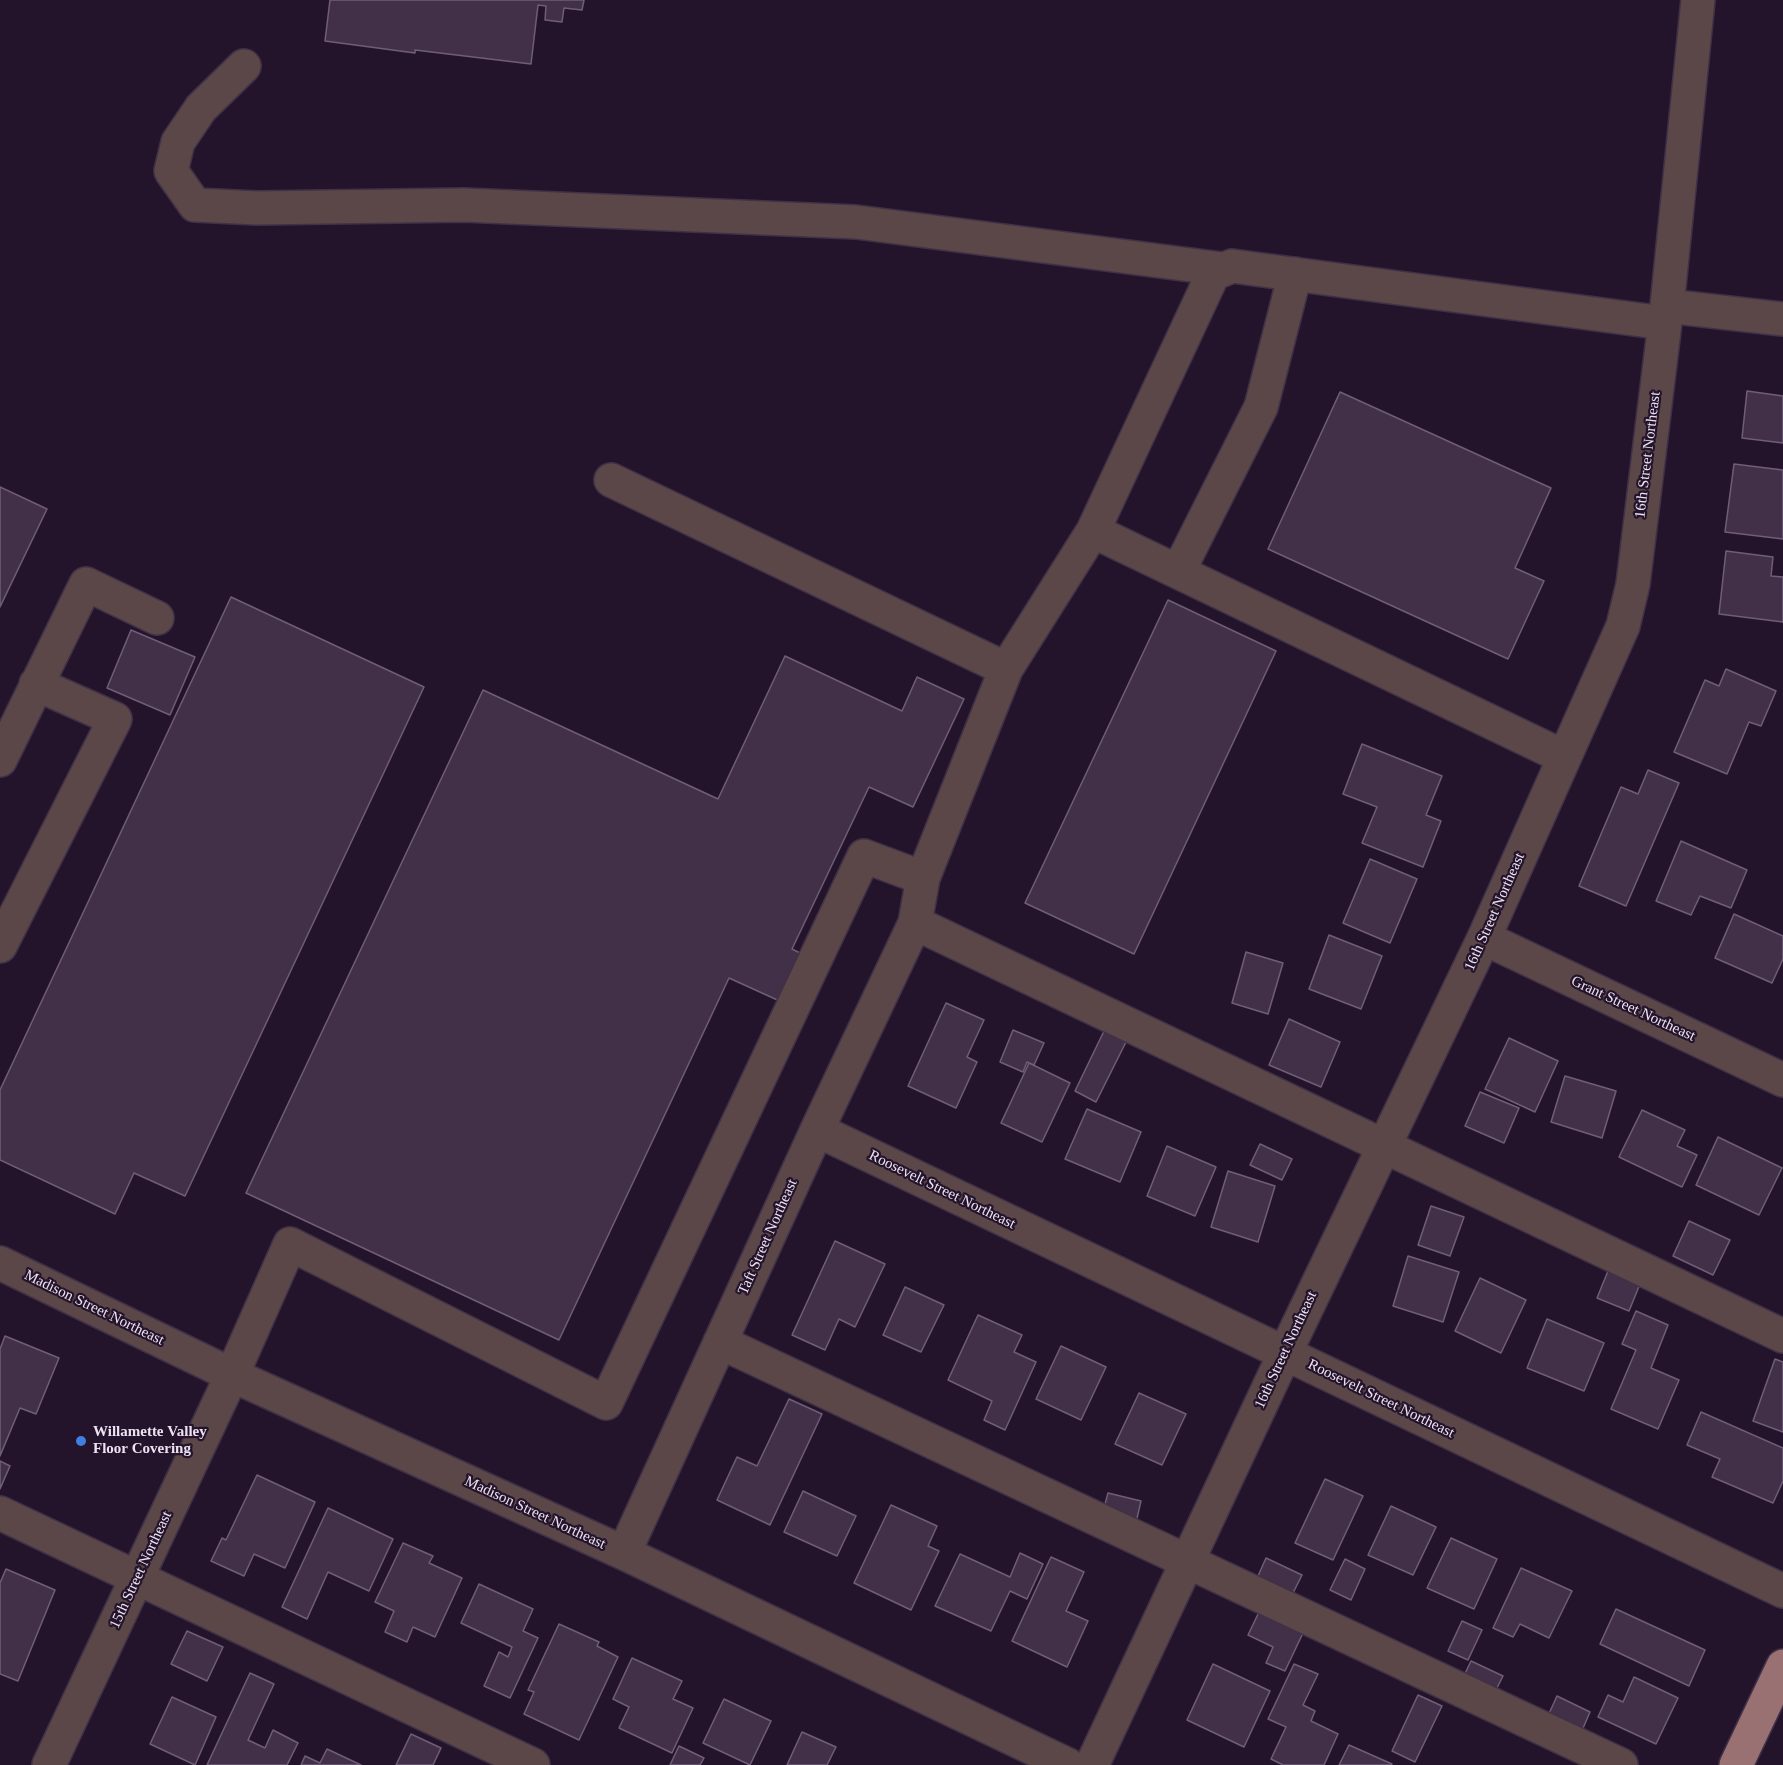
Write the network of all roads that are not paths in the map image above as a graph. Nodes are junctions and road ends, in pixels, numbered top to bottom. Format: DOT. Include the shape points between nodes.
graph roads {
  1 [pos="1698,0"];
  2 [pos="244,66"];
  3 [pos="1222,268"];
  4 [pos="1295,274"];
  5 [pos="1666,314"];
  6 [pos="1783,319"];
  7 [pos="610,480"];
  8 [pos="1093,531"];
  9 [pos="1178,572"];
  10 [pos="157,618"];
  11 [pos="1006,669"];
  12 [pos="36,684"];
  13 [pos="1564,757"];
  14 [pos="0,760"];
  15 [pos="923,878"];
  16 [pos="915,923"];
  17 [pos="1484,938"];
  18 [pos="0,946"];
  19 [pos="1783,1080"];
  20 [pos="817,1130"];
  21 [pos="1385,1145"];
  22 [pos="0,1263"];
  23 [pos="1783,1336"];
  24 [pos="720,1342"];
  25 [pos="1285,1353"];
  26 [pos="232,1375"];
  27 [pos="0,1513"];
  28 [pos="624,1553"];
  29 [pos="1187,1562"];
  30 [pos="137,1578"];
  31 [pos="1783,1591"];
  32 [pos="1783,1666"];
  33 [pos="49,1765"];
  34 [pos="533,1765"];
  35 [pos="1068,1765"];
  36 [pos="1092,1765"];
  37 [pos="1621,1765"];
  38 [pos="1736,1765"];
  1 -- 5 [label="street, 16th Street Northeast"];
  2 -- 3 [label="street" via="201,108 178,142 171,171 195,205 464,205 856,222"];
  3 -- 4 [label="street"];
  3 -- 8 [label="street, Taft Street Northeast" via="1212,274"];
  4 -- 5 [label="street"];
  4 -- 9 [label="street" via="1261,406"];
  5 -- 6 [label="street"];
  5 -- 13 [label="street, 16th Street Northeast" via="1633,584 1623,626"];
  7 -- 11 [label="street"];
  8 -- 9 [label="street"];
  8 -- 11 [label="street, Taft Street Northeast"];
  9 -- 13 [label="street"];
  10 -- 12 [label="street" via="86,584"];
  11 -- 15 [label="street, Taft Street Northeast"];
  12 -- 14 [label="street"];
  12 -- 18 [label="street" via="115,719"];
  13 -- 17 [label="street, 16th Street Northeast"];
  15 -- 16 [label="street, Taft Street Northeast"];
  15 -- 26 [label="street, 15th Street Northeast" via="864,856 606,1403 291,1244"];
  16 -- 20 [label="street, Taft Street Northeast"];
  16 -- 21 [label="street"];
  17 -- 19 [label="street, Grant Street Northeast"];
  17 -- 21 [label="street, 16th Street Northeast"];
  20 -- 24 [label="street, Taft Street Northeast"];
  20 -- 25 [label="street, Roosevelt Street Northeast"];
  21 -- 23 [label="street"];
  21 -- 25 [label="street, 16th Street Northeast"];
  22 -- 26 [label="street, Madison Street Northeast"];
  24 -- 28 [label="street, Taft Street Northeast"];
  24 -- 29 [label="street"];
  25 -- 29 [label="street, 16th Street Northeast"];
  25 -- 31 [label="street, Roosevelt Street Northeast"];
  26 -- 28 [label="street, Madison Street Northeast"];
  26 -- 30 [label="street, 15th Street Northeast"];
  27 -- 30 [label="street"];
  28 -- 35 [label="street, Madison Street Northeast"];
  29 -- 36 [label="street, 16th Street Northeast"];
  29 -- 37 [label="street"];
  30 -- 33 [label="street, 15th Street Northeast"];
  30 -- 34 [label="street"];
  32 -- 38 [label="main road"];
}
